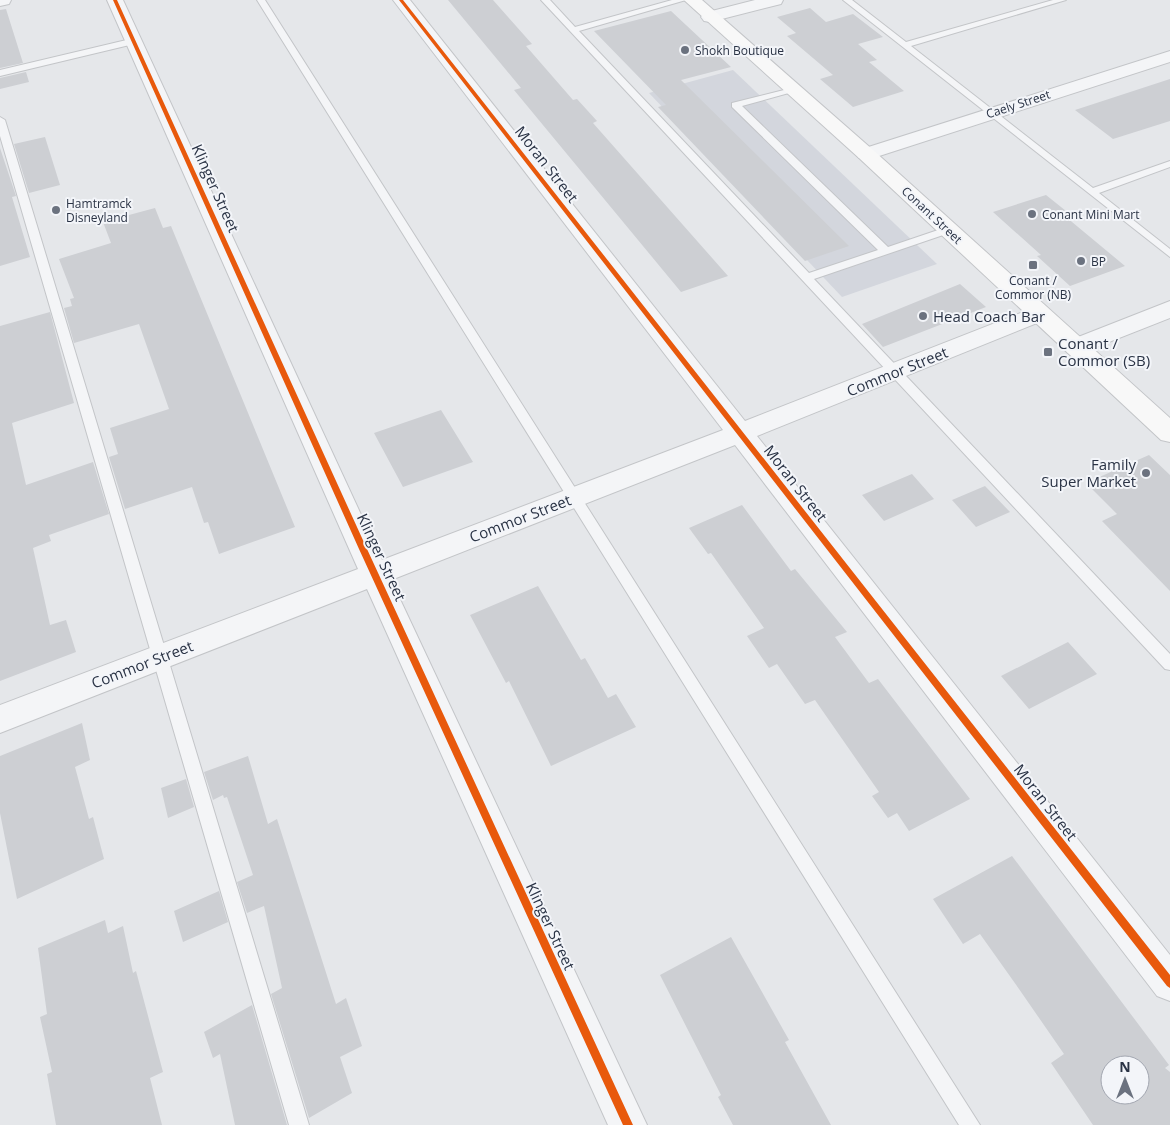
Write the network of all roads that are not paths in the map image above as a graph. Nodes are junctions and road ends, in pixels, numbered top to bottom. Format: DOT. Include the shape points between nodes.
graph roads {
  1 [pos="115,0"];
  2 [pos="261,0"];
  3 [pos="401,0"];
  4 [pos="545,0"];
  5 [pos="682,0"];
  6 [pos="692,0"];
  7 [pos="775,0"];
  8 [pos="847,0"];
  9 [pos="1062,0"];
  10 [pos="710,18"];
  11 [pos="573,30"];
  12 [pos="135,41"];
  13 [pos="906,45"];
  14 [pos="1170,56"];
  15 [pos="0,73"];
  16 [pos="792,89"];
  17 [pos="992,113"];
  18 [pos="0,120"];
  19 [pos="866,154"];
  20 [pos="1170,164"];
  21 [pos="1091,192"];
  22 [pos="948,230"];
  23 [pos="886,251"];
  24 [pos="1170,254"];
  25 [pos="806,278"];
  26 [pos="1170,309"];
  27 [pos="1039,314"];
  28 [pos="1076,348"];
  29 [pos="894,372"];
  30 [pos="740,433"];
  31 [pos="1170,433"];
  32 [pos="576,497"];
  33 [pos="375,574"];
  34 [pos="159,658"];
  35 [pos="1170,664"];
  36 [pos="0,719"];
  37 [pos="1170,983"];
  38 [pos="299,1125"];
  39 [pos="628,1125"];
  40 [pos="970,1125"];
  1 -- 12 [label="street, Klinger Street"];
  2 -- 32 [label="lane"];
  3 -- 30 [label="street, Moran Street"];
  4 -- 11 [label="lane"];
  5 -- 11 [label="lane"];
  6 -- 10 [label="main road, Conant Street"];
  7 -- 10 [label="street"];
  8 -- 13 [label="lane"];
  9 -- 13 [label="lane"];
  10 -- 16 [label="main road, Conant Street"];
  11 -- 25 [label="lane"];
  12 -- 15 [label="lane"];
  12 -- 33 [label="street, Klinger Street"];
  13 -- 17 [label="lane"];
  14 -- 17 [label="street, Caely Street"];
  16 -- 19 [label="main road, Conant Street"];
  16 -- 23 [label="lane" via="736,105"];
  17 -- 19 [label="street, Caely Street"];
  17 -- 21 [label="lane"];
  18 -- 34 [label="lane"];
  19 -- 22 [label="main road, Conant Street"];
  20 -- 21 [label="lane"];
  21 -- 24 [label="lane"];
  22 -- 23 [label="lane"];
  22 -- 27 [label="main road, Conant Street"];
  23 -- 25 [label="lane"];
  25 -- 29 [label="lane"];
  26 -- 28 [label="street"];
  27 -- 28 [label="main road, Conant Street"];
  27 -- 29 [label="street, Commor Street"];
  28 -- 31 [label="main road, Conant Street"];
  29 -- 30 [label="street, Commor Street"];
  29 -- 35 [label="lane"];
  30 -- 32 [label="street, Commor Street"];
  30 -- 37 [label="street, Moran Street"];
  32 -- 33 [label="street, Commor Street"];
  32 -- 40 [label="lane"];
  33 -- 34 [label="street, Commor Street"];
  33 -- 39 [label="street, Klinger Street"];
  34 -- 36 [label="street, Commor Street"];
  34 -- 38 [label="lane"];
}
